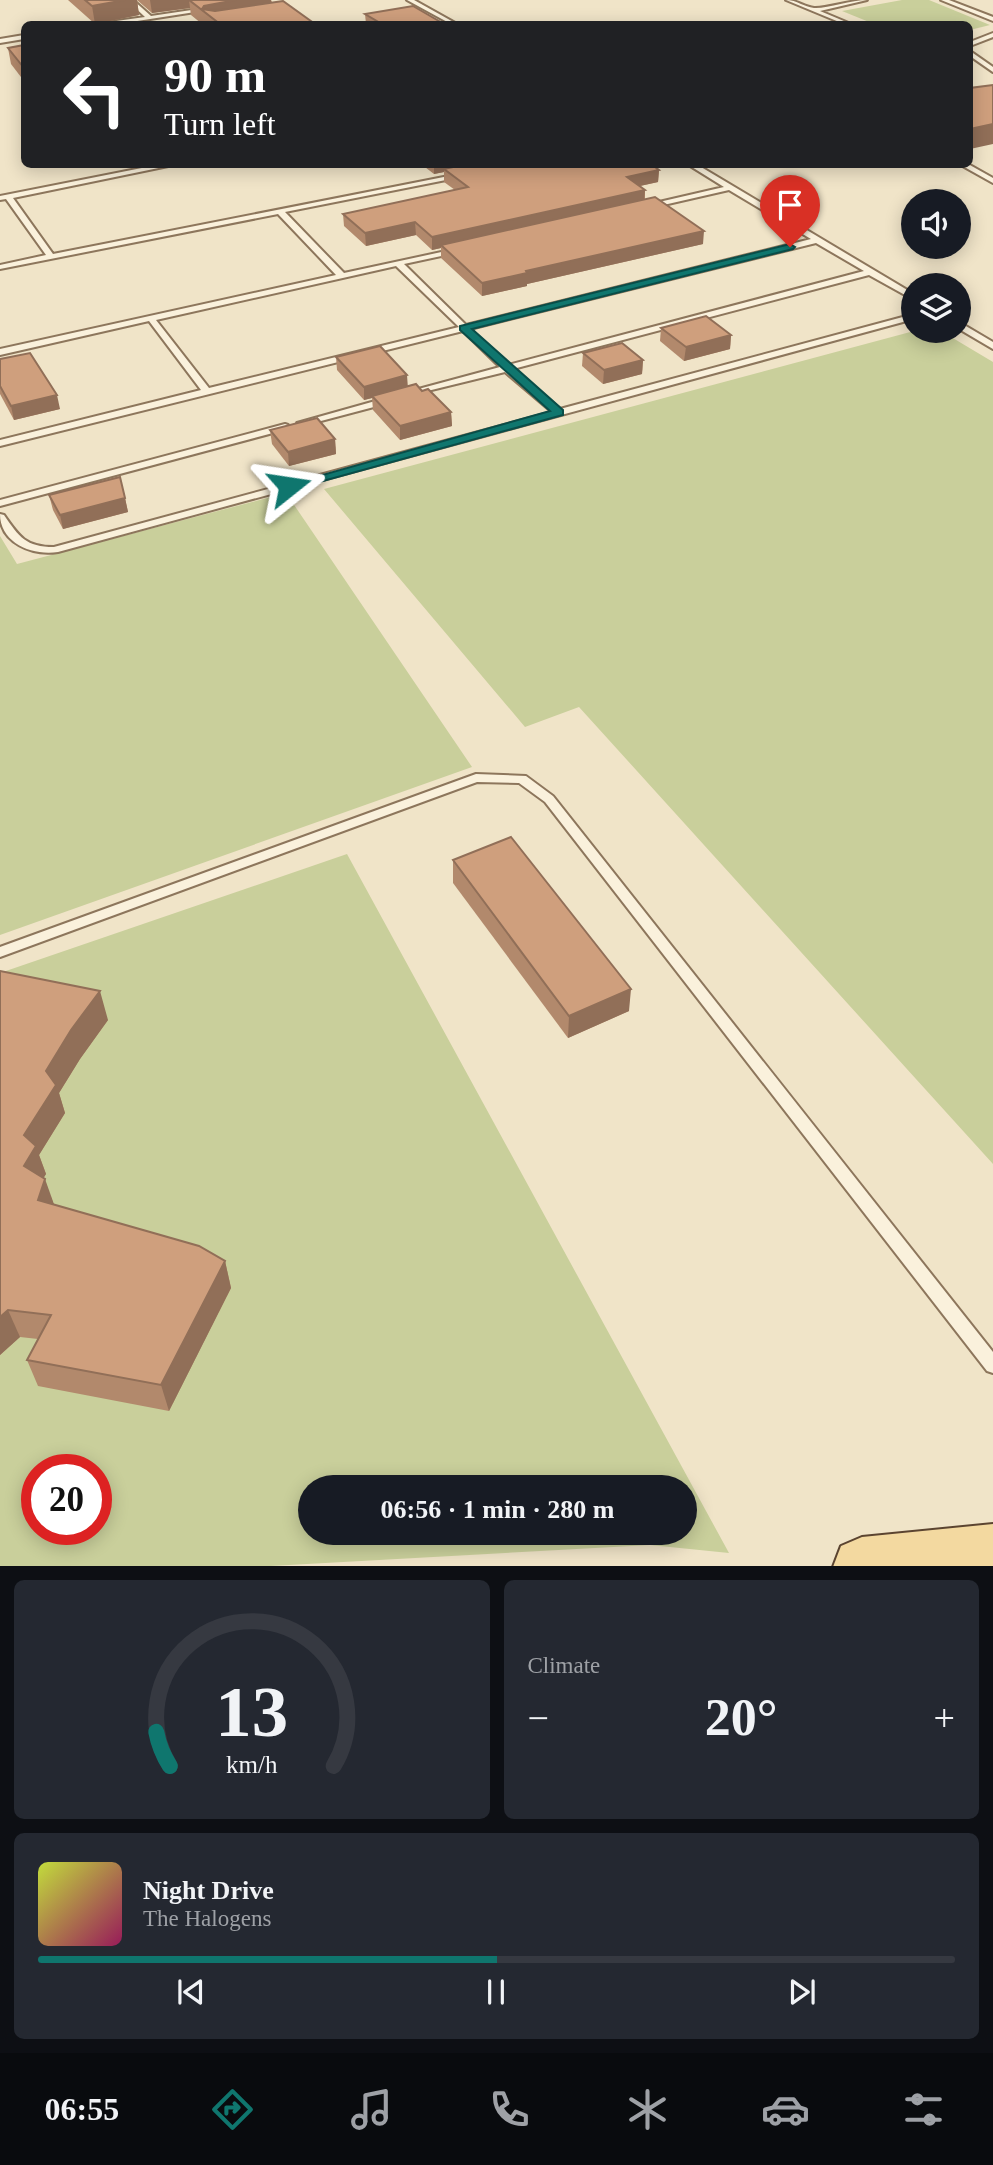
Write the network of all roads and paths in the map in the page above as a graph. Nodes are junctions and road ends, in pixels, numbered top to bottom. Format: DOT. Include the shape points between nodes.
graph roads {
  1 [pos="131,0"];
  2 [pos="410,0"];
  3 [pos="789,0"];
  4 [pos="864,0"];
  5 [pos="944,0"];
  6 [pos="214,8"];
  7 [pos="814,10"];
  8 [pos="150,18"];
  9 [pos="993,19"];
  10 [pos="130,21"];
  11 [pos="448,21"];
  12 [pos="841,21"];
  13 [pos="993,35"];
  14 [pos="21,38"];
  15 [pos="0,41"];
  16 [pos="973,43"];
  17 [pos="973,56"];
  18 [pos="993,69"];
  19 [pos="154,168"];
  20 [pos="697,168"];
  21 [pos="969,168"];
  22 [pos="471,173"];
  23 [pos="993,181"];
  24 [pos="730,188"];
  25 [pos="4,197"];
  26 [pos="637,209"];
  27 [pos="280,211"];
  28 [pos="817,240"];
  29 [pos="464,248"];
  30 [pos="51,257"];
  31 [pos="398,263"];
  32 [pos="0,267"];
  33 [pos="870,272"];
  34 [pos="342,276"];
  35 [pos="901,290"];
  36 [pos="151,318"];
  37 [pos="901,320"];
  38 [pos="464,328"];
  39 [pos="993,331"];
  40 [pos="971,333"];
  41 [pos="977,336"];
  42 [pos="993,346"];
  43 [pos="0,352"];
  44 [pos="507,369"];
  45 [pos="207,392"];
  46 [pos="559,412"];
  47 [pos="0,443"];
  48 [pos="0,503"];
  49 [pos="0,517"];
  50 [pos="0,951"];
  51 [pos="993,1365"];
  52 [pos="993,1553"];
  53 [pos="862,1566"];
  1 -- 8 [label="lane"];
  2 -- 11 [label="lane"];
  3 -- 7 [label="lane"];
  4 -- 7 [label="lane"];
  5 -- 9 [label="lane"];
  6 -- 8 [label="lane"];
  7 -- 12 [label="lane"];
  8 -- 10 [label="lane"];
  13 -- 16 [label="lane"];
  14 -- 15 [label="lane"];
  17 -- 18 [label="lane"];
  19 -- 25 [label="lane"];
  20 -- 24 [label="lane"];
  21 -- 23 [label="lane"];
  22 -- 27 [label="lane"];
  24 -- 26 [label="lane"];
  24 -- 28 [label="lane"];
  25 -- 30 [label="lane"];
  27 -- 30 [label="lane"];
  27 -- 34 [label="lane"];
  28 -- 33 [label="lane"];
  28 -- 38 [label="lane"];
  29 -- 31 [label="lane"];
  30 -- 32 [label="lane"];
  31 -- 34 [label="lane"];
  31 -- 38 [label="lane"];
  33 -- 35 [label="lane"];
  33 -- 44 [label="lane"];
  34 -- 36 [label="lane"];
  36 -- 43 [label="lane"];
  36 -- 45 [label="lane"];
  37 -- 46 [label="lane"];
  38 -- 44 [label="lane"];
  38 -- 45 [label="lane"];
  39 -- 41 [label="lane"];
  40 -- 41 [label="lane"];
  41 -- 42 [label="lane"];
  44 -- 46 [label="lane"];
  44 -- 48 [label="lane"];
  45 -- 47 [label="lane"];
  46 -- 49 [label="lane" via="54,550 35,551 16,541"];
  50 -- 51 [label="lane" via="476,778 522,779 549,799"];
  52 -- 53 [label="main road"];
}
